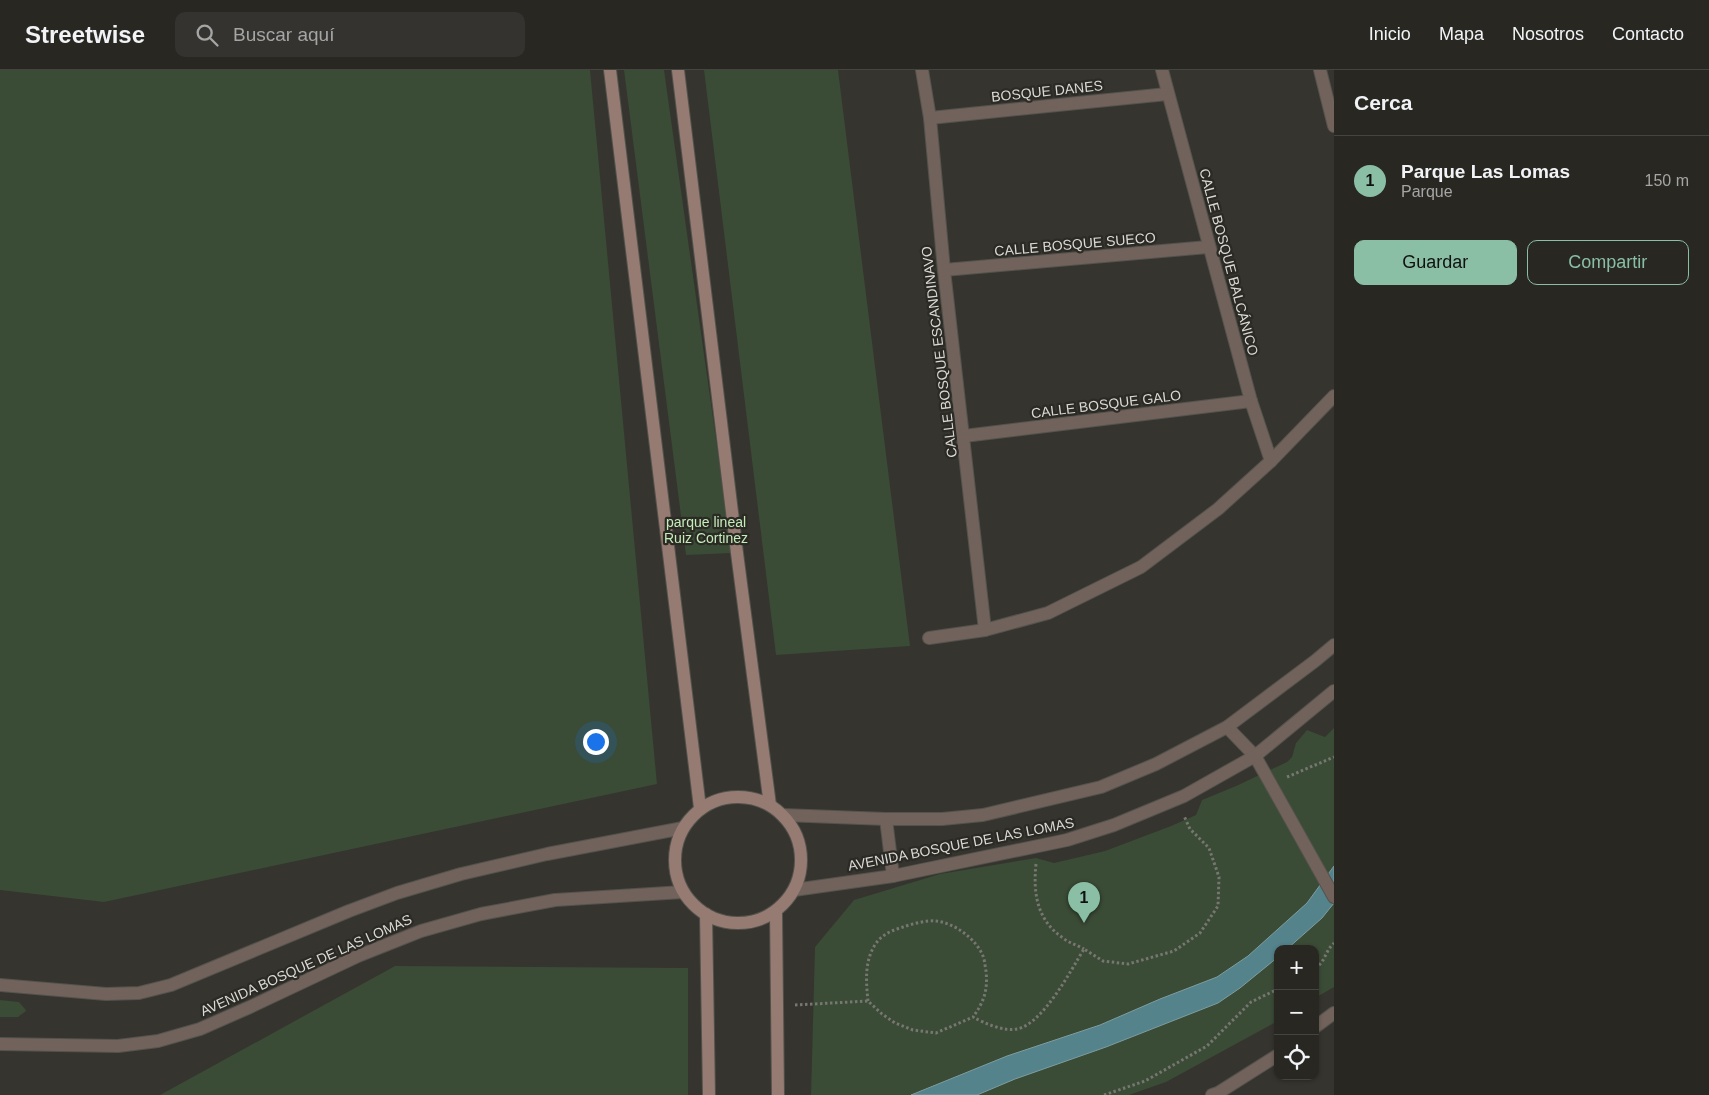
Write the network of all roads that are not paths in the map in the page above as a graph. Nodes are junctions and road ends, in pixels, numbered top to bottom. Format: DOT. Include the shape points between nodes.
graph roads {
  1 [pos="610,70"];
  2 [pos="678,70"];
  3 [pos="922,70"];
  4 [pos="1162,70"];
  5 [pos="1326,76"];
  6 [pos="1168,94"];
  7 [pos="930,118"];
  8 [pos="1334,126"];
  9 [pos="1208,246"];
  10 [pos="944,270"];
  11 [pos="1334,396"];
  12 [pos="1252,401"];
  13 [pos="964,436"];
  14 [pos="1271,461"];
  15 [pos="985,630"];
  16 [pos="929,638"];
  17 [pos="1334,645"];
  18 [pos="1334,691"];
  19 [pos="1227,727"];
  20 [pos="1255,756"];
  21 [pos="770,805"];
  22 [pos="700,808"];
  23 [pos="783,815"];
  24 [pos="886,819"];
  25 [pos="682,828"];
  26 [pos="893,876"];
  27 [pos="794,890"];
  28 [pos="683,892"];
  29 [pos="1334,897"];
  30 [pos="776,912"];
  31 [pos="706,914"];
  32 [pos="0,985"];
  33 [pos="1334,1013"];
  34 [pos="1319,1024"];
  35 [pos="0,1044"];
  36 [pos="1274,1058"];
  37 [pos="708,1095"];
  38 [pos="778,1095"];
  39 [pos="1212,1095"];
  1 -- 22 [label="main road"];
  2 -- 21 [label="main road"];
  3 -- 7 [label="street, CALLE BOSQUE ESCANDINAVO"];
  4 -- 6 [label="street, CALLE BOSQUE BALCÁNICO"];
  5 -- 8 [label="street"];
  6 -- 7 [label="street, BOSQUE DANES"];
  6 -- 9 [label="street, CALLE BOSQUE BALCÁNICO"];
  7 -- 10 [label="street, CALLE BOSQUE ESCANDINAVO"];
  9 -- 10 [label="street, CALLE BOSQUE SUECO"];
  9 -- 12 [label="street, CALLE BOSQUE BALCÁNICO"];
  10 -- 13 [label="street, CALLE BOSQUE ESCANDINAVO"];
  11 -- 14 [label="street"];
  12 -- 13 [label="street, CALLE BOSQUE GALO"];
  12 -- 14 [label="street, CALLE BOSQUE BALCÁNICO"];
  13 -- 15 [label="street, CALLE BOSQUE ESCANDINAVO"];
  14 -- 15 [label="street" via="1218,509 1141,567 1048,613"];
  15 -- 16 [label="street"];
  17 -- 19 [label="street, AVENIDA BOSQUE DE LAS LOMAS"];
  18 -- 20 [label="street, AVENIDA BOSQUE DE LAS LOMAS"];
  19 -- 20 [label="street"];
  19 -- 24 [label="street, AVENIDA BOSQUE DE LAS LOMAS" via="1156,764 1100,787 983,815"];
  20 -- 26 [label="street, AVENIDA BOSQUE DE LAS LOMAS" via="1184,796 1114,825 1066,840"];
  20 -- 29 [label="street"];
  21 -- 22 [label="main road" via="737,796"];
  21 -- 23 [label="main road"];
  22 -- 25 [label="main road"];
  23 -- 24 [label="street, AVENIDA BOSQUE DE LAS LOMAS"];
  23 -- 27 [label="main road" via="801,851 800,871"];
  24 -- 26 [label="street"];
  25 -- 28 [label="main road" via="675,849 675,871"];
  25 -- 32 [label="street, AVENIDA BOSQUE DE LAS LOMAS" via="547,854 424,885 349,911 171,985 139,994"];
  26 -- 27 [label="street, AVENIDA BOSQUE DE LAS LOMAS"];
  27 -- 30 [label="main road"];
  28 -- 31 [label="main road"];
  28 -- 35 [label="street, AVENIDA BOSQUE DE LAS LOMAS" via="555,900 429,928 358,956 200,1029 158,1041 118,1046"];
  30 -- 31 [label="main road" via="752,922 733,924 715,920"];
  30 -- 38 [label="main road"];
  31 -- 37 [label="main road"];
  33 -- 34 [label="street"];
  36 -- 39 [label="street"];
}
